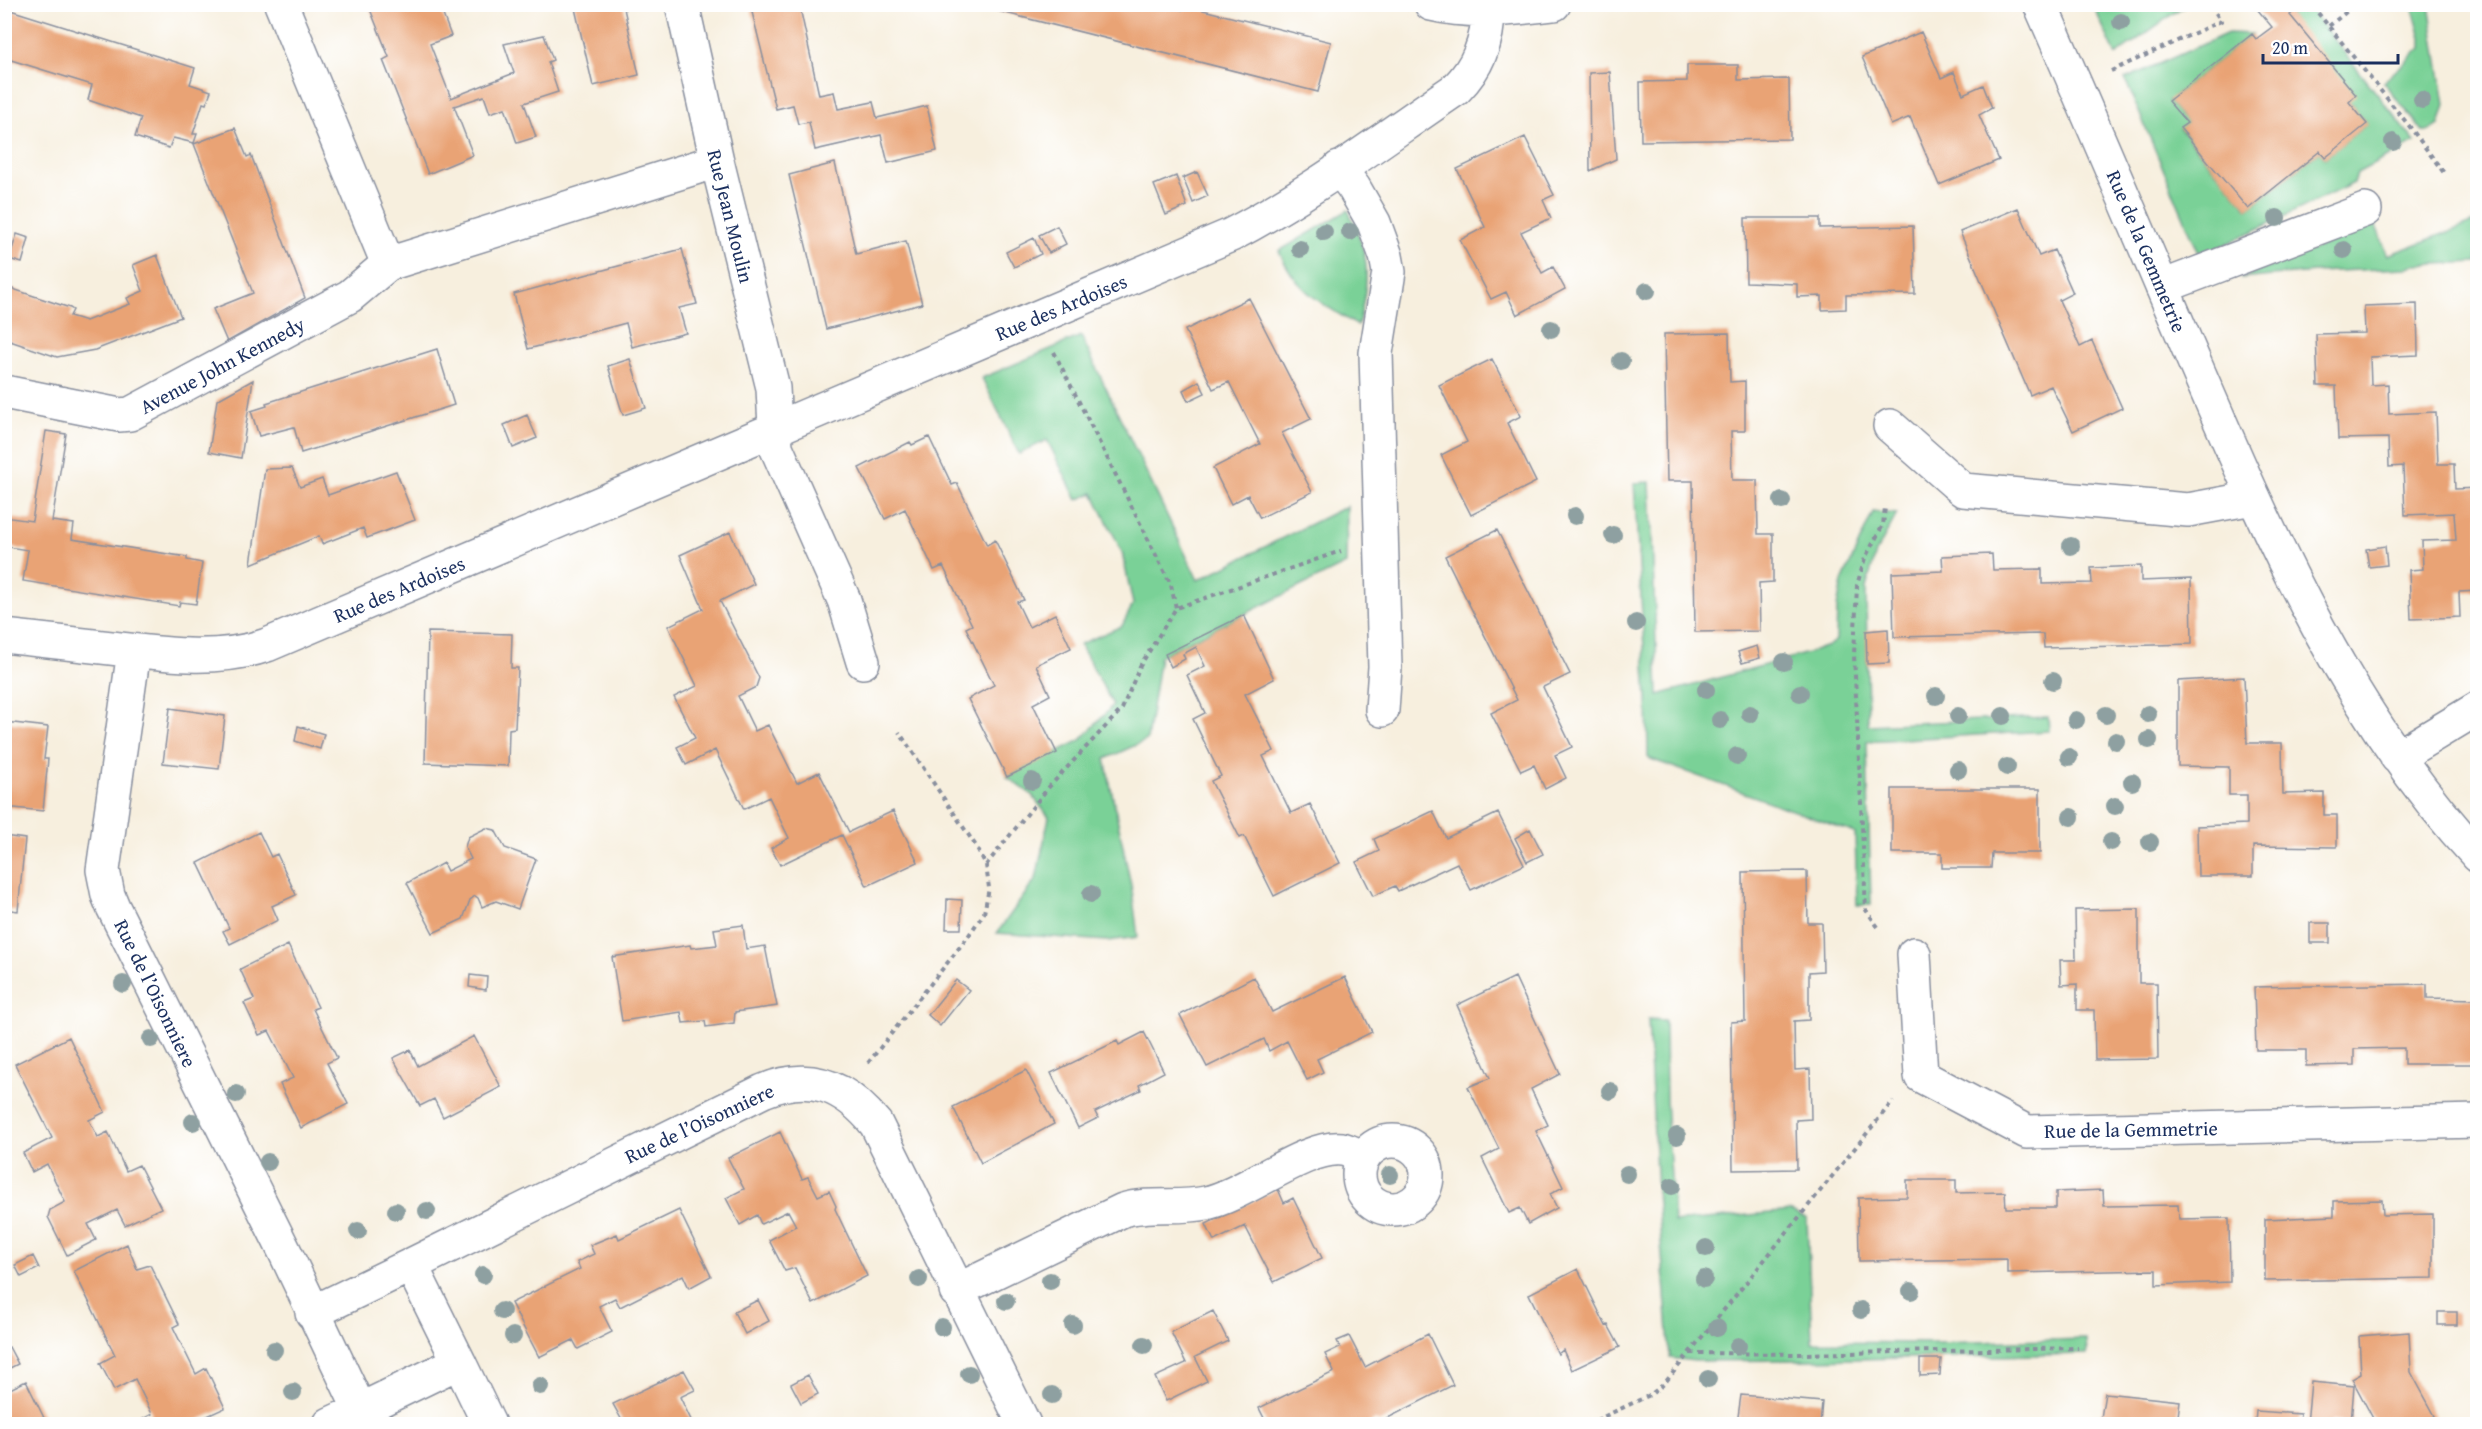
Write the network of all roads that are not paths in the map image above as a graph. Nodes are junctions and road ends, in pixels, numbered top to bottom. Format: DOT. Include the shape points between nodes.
graph roads {
  1 [pos="281,4"];
  2 [pos="682,4"];
  3 [pos="1431,4"];
  4 [pos="1554,4"];
  5 [pos="2040,4"];
  6 [pos="1488,10"];
  7 [pos="717,161"];
  8 [pos="1339,168"];
  9 [pos="2365,210"];
  10 [pos="388,264"];
  11 [pos="2162,286"];
  12 [pos="4,392"];
  13 [pos="1890,426"];
  14 [pos="775,428"];
  15 [pos="2253,498"];
  16 [pos="4,636"];
  17 [pos="134,651"];
  18 [pos="863,662"];
  19 [pos="2478,708"];
  20 [pos="1382,710"];
  21 [pos="2397,757"];
  22 [pos="2478,856"];
  23 [pos="1914,954"];
  24 [pos="2478,1121"];
  25 [pos="1363,1157"];
  26 [pos="411,1265"];
  27 [pos="956,1291"];
  28 [pos="312,1313"];
  29 [pos="459,1362"];
  30 [pos="360,1410"];
  31 [pos="330,1425"];
  32 [pos="489,1425"];
  33 [pos="1024,1425"];
  1 -- 10 [label="street"];
  2 -- 7 [label="street, Rue Jean Moulin"];
  3 -- 6 [label="street"];
  4 -- 6 [label="street"];
  5 -- 11 [label="street, Rue de la Gemmetrie"];
  6 -- 8 [label="street, Rue des Ardoises" via="1488,33 1468,77"];
  7 -- 10 [label="street, Avenue John Kennedy"];
  7 -- 14 [label="street, Rue Jean Moulin" via="773,388"];
  8 -- 14 [label="street, Rue des Ardoises" via="1231,235"];
  8 -- 20 [label="street" via="1374,223 1389,272 1376,352 1385,646"];
  9 -- 11 [label="street"];
  10 -- 12 [label="street, Avenue John Kennedy" via="350,296 130,414"];
  11 -- 15 [label="street, Rue de la Gemmetrie"];
  13 -- 15 [label="street" via="1963,490 2188,510"];
  14 -- 17 [label="street, Rue des Ardoises" via="248,652 210,656"];
  14 -- 18 [label="street" via="776,447 844,600"];
  15 -- 21 [label="street, Rue de la Gemmetrie" via="2320,635"];
  16 -- 17 [label="street, Rue des Ardoises"];
  17 -- 28 [label="street, Rue de l’Oisonniere" via="103,870 108,895"];
  19 -- 21 [label="street"];
  21 -- 22 [label="street, Rue de la Gemmetrie"];
  23 -- 24 [label="street, Rue de la Gemmetrie" via="1921,1076 2027,1132"];
  25 -- 27 [label="street" via="1344,1149 1329,1149 1208,1203 1123,1210"];
  26 -- 27 [label="street, Rue de l’Oisonniere" via="737,1103 776,1086 802,1081 843,1093 876,1124"];
  26 -- 28 [label="street, Rue de l’Oisonniere"];
  26 -- 29 [label="street"];
  27 -- 33 [label="street, Rue de l’Oisonniere"];
  28 -- 30 [label="street, Rue de l’Oisonniere"];
  29 -- 30 [label="street"];
  29 -- 32 [label="street"];
  30 -- 31 [label="street"];
}
